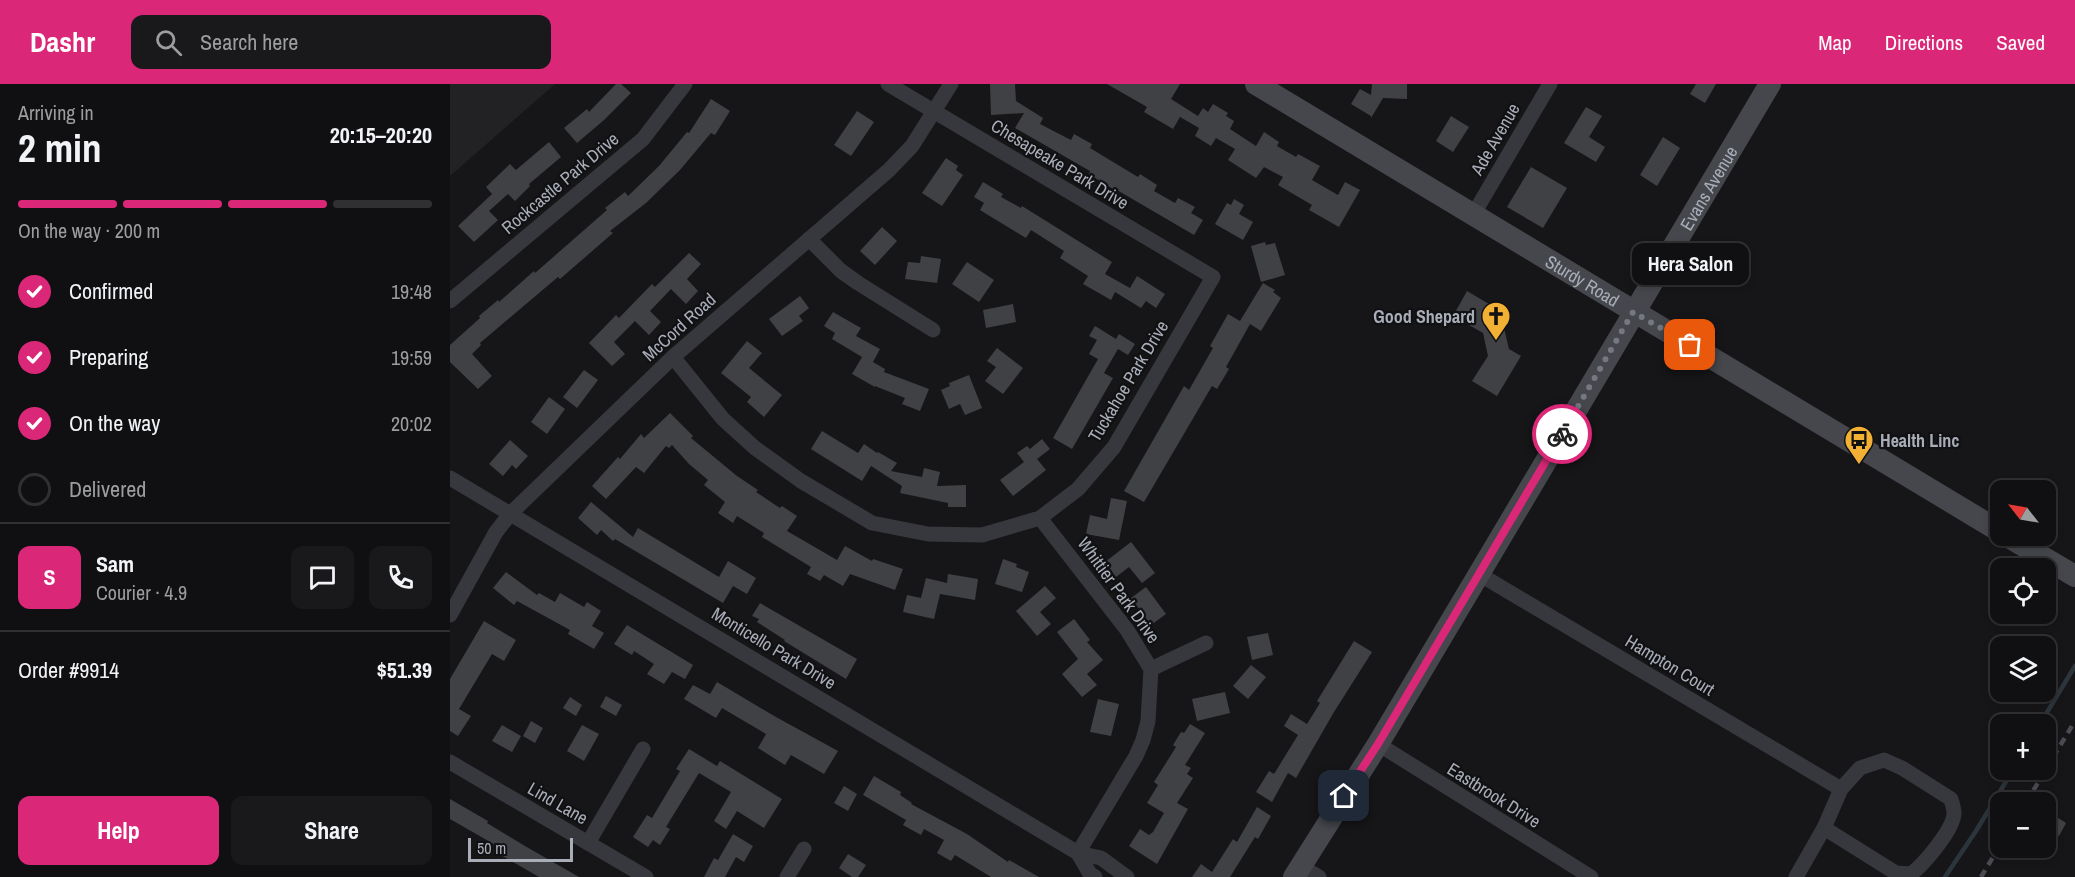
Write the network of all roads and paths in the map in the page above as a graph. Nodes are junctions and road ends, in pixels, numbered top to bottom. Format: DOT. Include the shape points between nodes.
graph roads {
  1 [pos="685,84"];
  2 [pos="888,84"];
  3 [pos="951,84"];
  4 [pos="1256,84"];
  5 [pos="1550,84"];
  6 [pos="1770,84"];
  7 [pos="934,112"];
  8 [pos="1473,214"];
  9 [pos="809,239"];
  10 [pos="1213,277"];
  11 [pos="450,301"];
  12 [pos="1633,312"];
  13 [pos="933,330"];
  14 [pos="673,357"];
  15 [pos="450,478"];
  16 [pos="511,513"];
  17 [pos="1040,518"];
  18 [pos="1990,525"];
  19 [pos="2024,546"];
  20 [pos="1479,574"];
  21 [pos="2075,576"];
  22 [pos="450,615"];
  23 [pos="1206,643"];
  24 [pos="1151,669"];
  25 [pos="1378,744"];
  26 [pos="643,749"];
  27 [pos="450,762"];
  28 [pos="1841,789"];
  29 [pos="1824,828"];
  30 [pos="588,843"];
  31 [pos="804,849"];
  32 [pos="1078,853"];
  33 [pos="1304,873"];
  34 [pos="646,877"];
  35 [pos="787,877"];
  36 [pos="1095,877"];
  37 [pos="1127,877"];
  38 [pos="1591,877"];
  39 [pos="1796,877"];
  1 -- 11 [label="street, Rockcastle Park Drive" via="643,139"];
  2 -- 7 [label="street, Chesapeake Park Drive"];
  3 -- 7 [label="street, McCord Road"];
  4 -- 8 [label="street, Sturdy Road"];
  5 -- 8 [label="street, Ade Avenue"];
  6 -- 12 [label="street, Evans Avenue"];
  7 -- 9 [label="street, McCord Road" via="912,146 889,170"];
  7 -- 10 [label="street, Chesapeake Park Drive"];
  8 -- 12 [label="street, Sturdy Road"];
  9 -- 13 [label="street" via="858,284"];
  9 -- 14 [label="street, McCord Road"];
  10 -- 17 [label="street, Tuckahoe Park Drive" via="1114,447 1078,489"];
  12 -- 18 [label="street, Sturdy Road"];
  12 -- 20 [label="street, Evans Avenue"];
  14 -- 16 [label="street, McCord Road"];
  14 -- 17 [label="street, Tuckahoe Park Drive" via="723,419 755,448 872,523 928,534 982,535"];
  15 -- 16 [label="street, Monticello Park Drive"];
  16 -- 22 [label="street, McCord Road" via="496,532"];
  16 -- 32 [label="street, Monticello Park Drive"];
  17 -- 24 [label="street, Whittier Park Drive" via="1127,630"];
  19 -- 21 [label="street"];
  20 -- 25 [label="street, Evans Avenue"];
  20 -- 28 [label="street, Hampton Court"];
  23 -- 24 [label="street"];
  24 -- 32 [label="street, Whittier Park Drive" via="1143,740"];
  25 -- 33 [label="street, Evans Avenue"];
  25 -- 38 [label="street, Eastbrook Drive"];
  26 -- 30 [label="street"];
  27 -- 30 [label="street, Lind Lane"];
  28 -- 29 [label="street"];
  28 -- 29 [label="street" via="1860,768 1884,759 1951,799 1954,814 1941,842 1911,874 1896,873"];
  29 -- 39 [label="street"];
  30 -- 34 [label="street, Lind Lane"];
  31 -- 35 [label="street"];
  32 -- 36 [label="street, Monticello Park Drive"];
  32 -- 37 [label="street, Monticello Park Drive" via="1101,858"];
}
